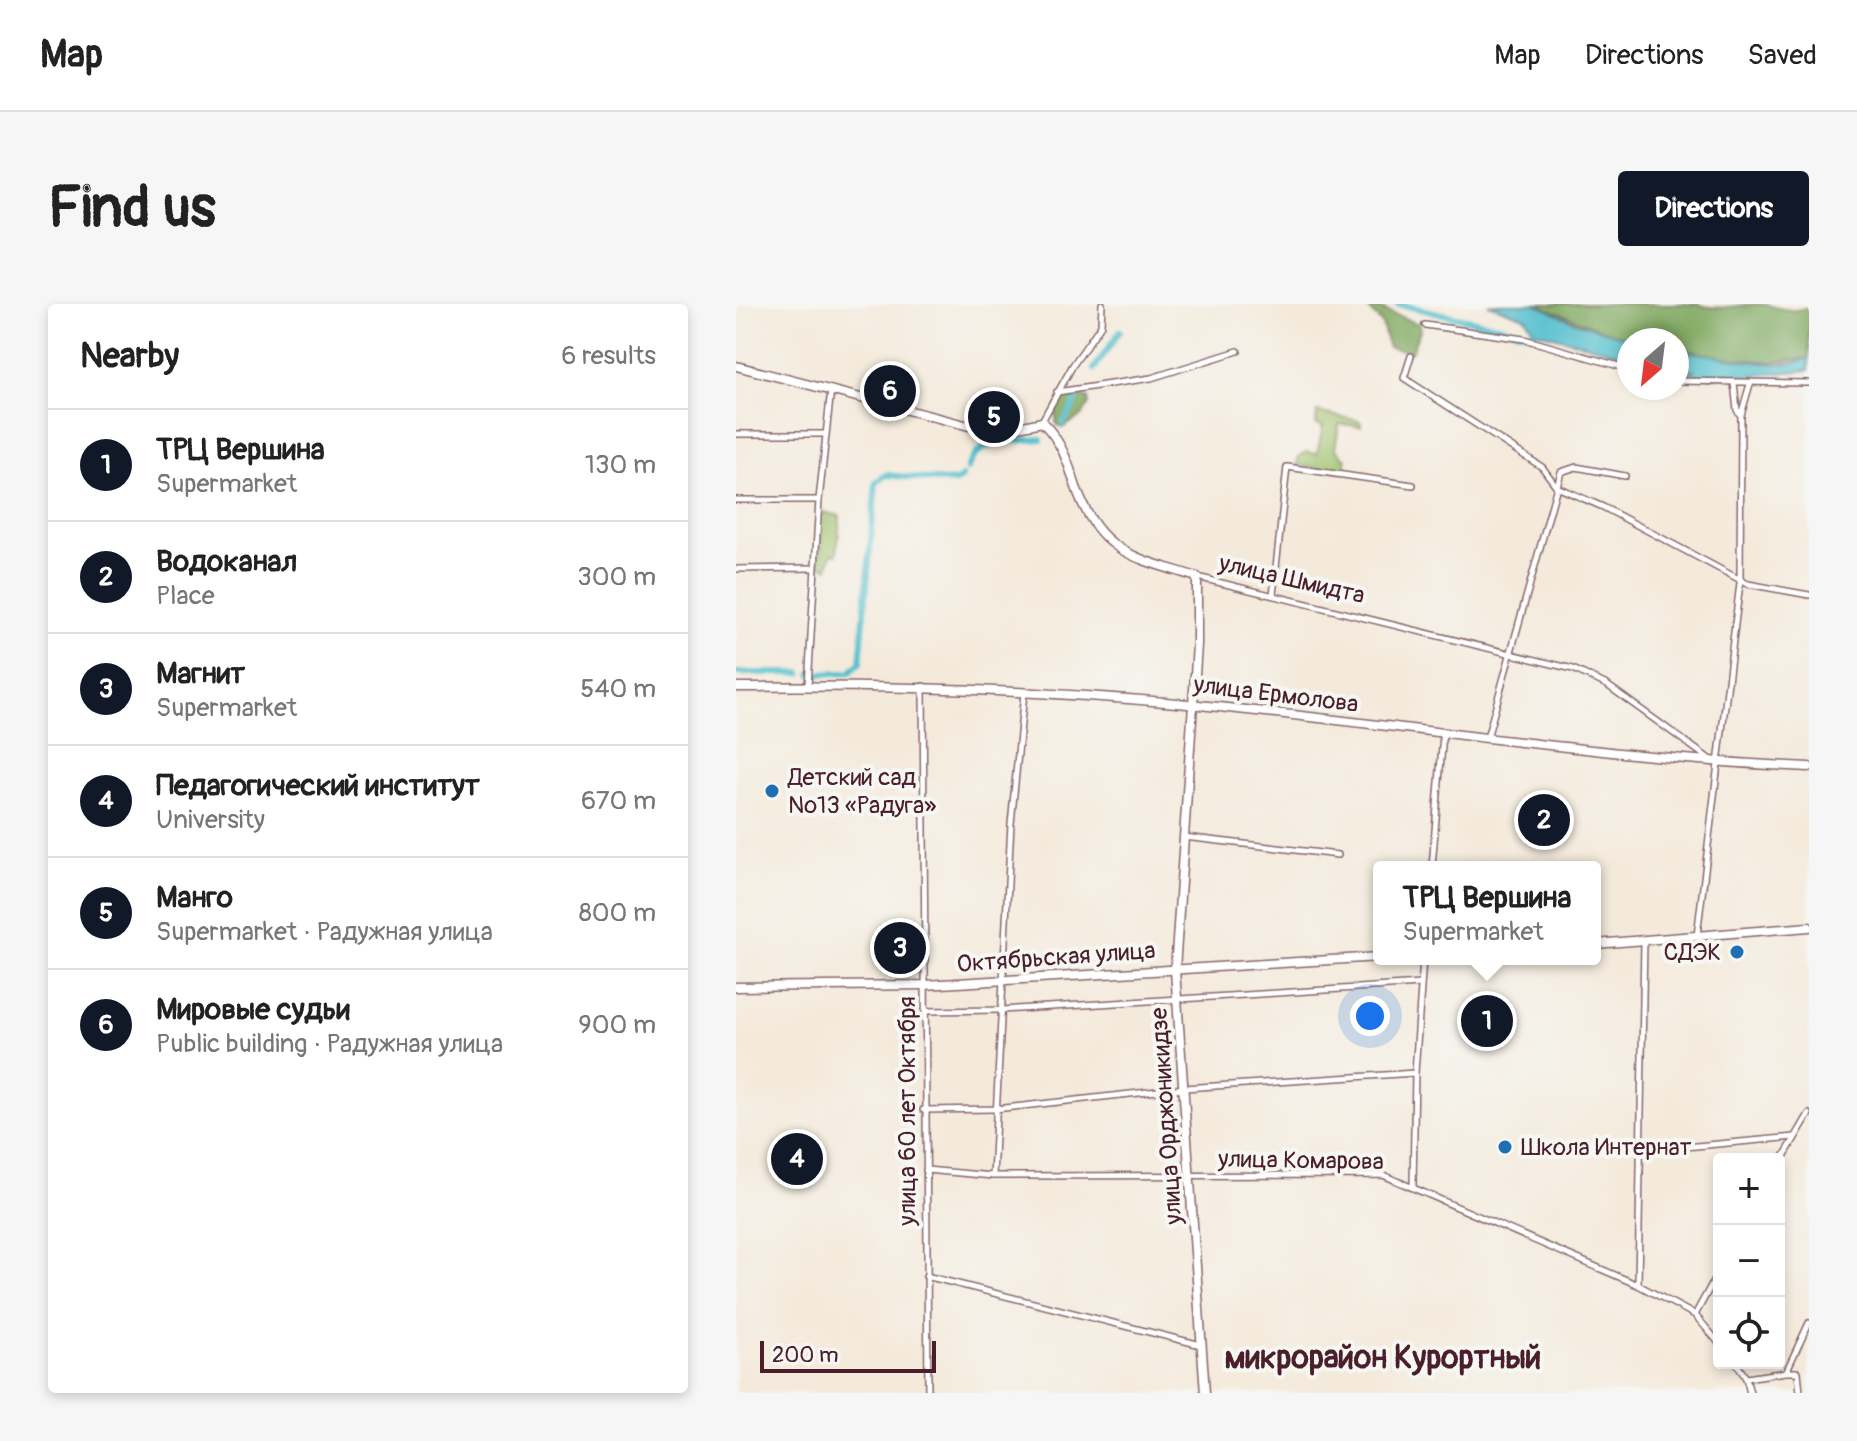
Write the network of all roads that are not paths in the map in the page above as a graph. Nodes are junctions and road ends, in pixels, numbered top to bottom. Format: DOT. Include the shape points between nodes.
graph roads {
  1 [pos="1102,304"];
  2 [pos="1425,325"];
  3 [pos="1238,351"];
  4 [pos="1411,356"];
  5 [pos="736,366"];
  6 [pos="1617,366"];
  7 [pos="1689,381"];
  8 [pos="1734,383"];
  9 [pos="1809,383"];
  10 [pos="1750,384"];
  11 [pos="831,389"];
  12 [pos="1057,392"];
  13 [pos="1741,416"];
  14 [pos="1042,422"];
  15 [pos="736,434"];
  16 [pos="825,434"];
  17 [pos="1625,476"];
  18 [pos="1413,485"];
  19 [pos="1557,487"];
  20 [pos="736,500"];
  21 [pos="819,500"];
  22 [pos="814,568"];
  23 [pos="736,569"];
  24 [pos="1197,577"];
  25 [pos="1739,577"];
  26 [pos="1273,595"];
  27 [pos="1809,595"];
  28 [pos="1509,652"];
  29 [pos="808,683"];
  30 [pos="923,685"];
  31 [pos="736,687"];
  32 [pos="1024,692"];
  33 [pos="1192,705"];
  34 [pos="1443,734"];
  35 [pos="1487,739"];
  36 [pos="1715,763"];
  37 [pos="1809,767"];
  38 [pos="1182,837"];
  39 [pos="1338,855"];
  40 [pos="1432,861"];
  41 [pos="1809,927"];
  42 [pos="1697,936"];
  43 [pos="1644,941"];
  44 [pos="1601,944"];
  45 [pos="1373,957"];
  46 [pos="1423,965"];
  47 [pos="1175,970"];
  48 [pos="1003,980"];
  49 [pos="1421,984"];
  50 [pos="925,985"];
  51 [pos="736,987"];
  52 [pos="1178,999"];
  53 [pos="1001,1010"];
  54 [pos="925,1011"];
  55 [pos="1415,1073"];
  56 [pos="1184,1088"];
  57 [pos="995,1109"];
  58 [pos="923,1110"];
  59 [pos="1809,1114"];
  60 [pos="1795,1137"];
  61 [pos="1641,1151"];
  62 [pos="1785,1154"];
  63 [pos="926,1170"];
  64 [pos="1192,1175"];
  65 [pos="993,1176"];
  66 [pos="1413,1186"];
  67 [pos="926,1276"];
  68 [pos="1713,1282"];
  69 [pos="1638,1285"];
  70 [pos="1695,1315"];
  71 [pos="1809,1323"];
  72 [pos="1713,1336"];
  73 [pos="1201,1345"];
  74 [pos="1740,1369"];
  75 [pos="1786,1372"];
  76 [pos="1746,1378"];
  77 [pos="928,1393"];
  78 [pos="1205,1393"];
  79 [pos="1750,1393"];
  80 [pos="1800,1393"];
  1 -- 12 [label="street" via="1101,325"];
  2 -- 6 [label="street" via="1524,339"];
  3 -- 12 [label="street" via="1151,378"];
  4 -- 19 [label="street" via="1404,378 1542,467"];
  5 -- 11 [label="street"];
  7 -- 8 [label="street"];
  8 -- 10 [label="street"];
  8 -- 13 [label="street"];
  9 -- 10 [label="street"];
  10 -- 13 [label="street"];
  11 -- 14 [label="street" via="983,429"];
  11 -- 16 [label="street"];
  12 -- 14 [label="street"];
  13 -- 25 [label="street"];
  14 -- 24 [label="street, улица Шмидта" via="1060,444 1103,539 1127,554"];
  15 -- 16 [label="street"];
  16 -- 21 [label="street"];
  17 -- 19 [label="street" via="1568,468 1561,472"];
  18 -- 26 [label="street" via="1287,467"];
  19 -- 25 [label="street"];
  19 -- 28 [label="street"];
  20 -- 21 [label="street"];
  21 -- 22 [label="street"];
  22 -- 23 [label="street"];
  22 -- 29 [label="street"];
  24 -- 26 [label="street, улица Шмидта"];
  24 -- 33 [label="street, улица Орджоникидзе"];
  25 -- 27 [label="street" via="1748,584"];
  25 -- 36 [label="street"];
  26 -- 28 [label="street, улица Шмидта"];
  28 -- 35 [label="street"];
  28 -- 36 [label="street, улица Шмидта" via="1573,669 1607,685"];
  29 -- 30 [label="street, улица Ермолова"];
  29 -- 31 [label="street, улица Ермолова"];
  30 -- 32 [label="street, улица Ермолова"];
  30 -- 50 [label="street, улица 60 лет Октября"];
  32 -- 33 [label="street, улица Ермолова"];
  32 -- 48 [label="street"];
  33 -- 34 [label="street, улица Ермолова"];
  33 -- 38 [label="street, улица Орджоникидзе"];
  34 -- 35 [label="street, улица Ермолова"];
  34 -- 40 [label="street"];
  35 -- 36 [label="street, улица Ермолова"];
  36 -- 37 [label="street, улица Ермолова"];
  36 -- 42 [label="street"];
  38 -- 39 [label="street"];
  38 -- 47 [label="street, улица Орджоникидзе"];
  41 -- 42 [label="street"];
  42 -- 43 [label="street"];
  43 -- 44 [label="street"];
  43 -- 61 [label="street"];
  45 -- 47 [label="street, Октябрьская улица"];
  46 -- 49 [label="street"];
  47 -- 48 [label="street, Октябрьская улица"];
  47 -- 52 [label="street, улица Орджоникидзе"];
  48 -- 50 [label="street, Октябрьская улица"];
  48 -- 53 [label="street"];
  49 -- 52 [label="street"];
  49 -- 55 [label="street"];
  50 -- 51 [label="street, Октябрьская улица"];
  50 -- 54 [label="street, улица 60 лет Октября"];
  52 -- 53 [label="street"];
  52 -- 56 [label="street, улица Орджоникидзе"];
  53 -- 54 [label="street"];
  53 -- 57 [label="street"];
  54 -- 58 [label="street, улица 60 лет Октября"];
  55 -- 56 [label="street"];
  55 -- 66 [label="street"];
  56 -- 57 [label="street"];
  56 -- 64 [label="street, улица Орджоникидзе"];
  57 -- 58 [label="street"];
  57 -- 65 [label="street"];
  58 -- 63 [label="street, улица 60 лет Октября"];
  59 -- 60 [label="street"];
  60 -- 61 [label="street"];
  60 -- 62 [label="street"];
  61 -- 69 [label="street"];
  63 -- 65 [label="street, улица Комарова"];
  63 -- 67 [label="street, улица 60 лет Октября"];
  64 -- 65 [label="street, улица Комарова"];
  64 -- 66 [label="street, улица Комарова" via="1383,1175"];
  64 -- 73 [label="street, улица Орджоникидзе"];
  66 -- 69 [label="street, улица Комарова"];
  67 -- 73 [label="street"];
  67 -- 77 [label="street, улица 60 лет Октября"];
  68 -- 70 [label="street"];
  69 -- 70 [label="street, улица Комарова"];
  70 -- 72 [label="street"];
  71 -- 75 [label="street"];
  73 -- 78 [label="street, улица Орджоникидзе"];
  74 -- 76 [label="street"];
  75 -- 76 [label="street"];
  75 -- 80 [label="street" via="1798,1372"];
  76 -- 79 [label="street"];
}
